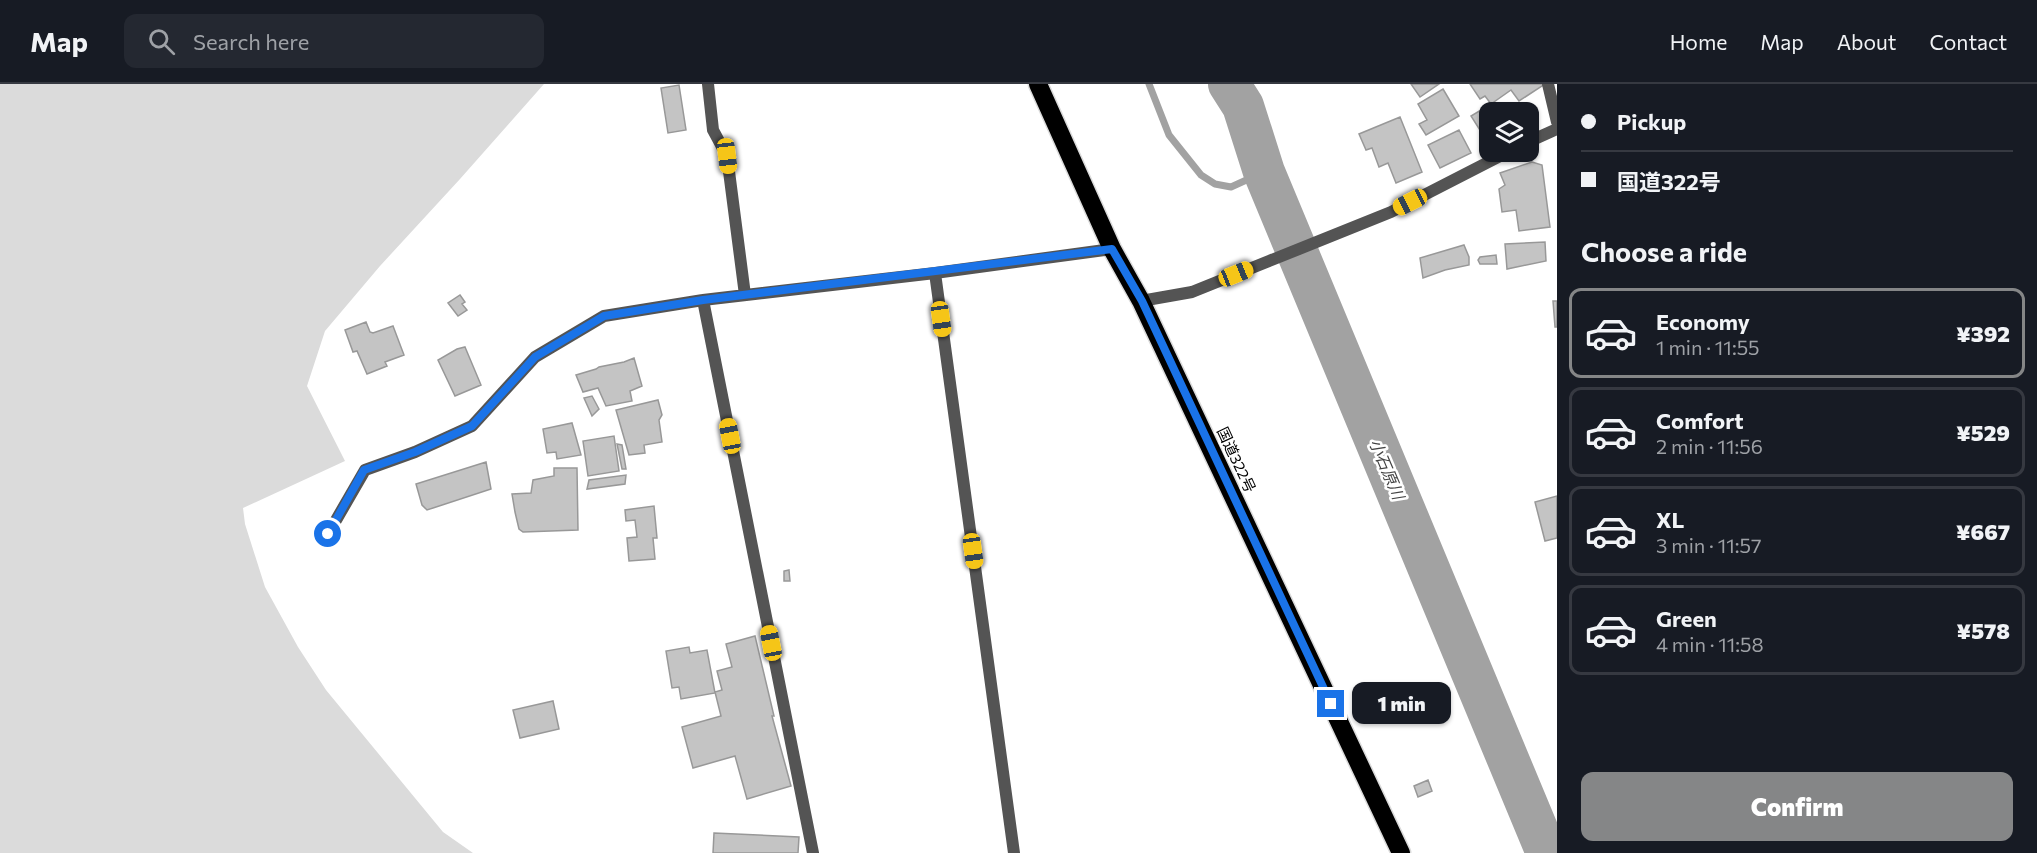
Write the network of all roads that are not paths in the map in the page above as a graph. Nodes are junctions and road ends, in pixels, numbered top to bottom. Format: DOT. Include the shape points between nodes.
graph roads {
  1 [pos="708,84"];
  2 [pos="1038,84"];
  3 [pos="1548,84"];
  4 [pos="1557,122"];
  5 [pos="1557,129"];
  6 [pos="1539,137"];
  7 [pos="1488,162"];
  8 [pos="1112,249"];
  9 [pos="935,273"];
  10 [pos="745,295"];
  11 [pos="703,300"];
  12 [pos="1142,301"];
  13 [pos="328,534"];
  14 [pos="813,853"];
  15 [pos="1014,853"];
  16 [pos="1401,853"];
  1 -- 10 [label="street" via="713,130 727,156"];
  2 -- 8 [label="highway, 国道322号"];
  3 -- 4 [label="street"];
  5 -- 6 [label="street"];
  7 -- 12 [label="street" via="1391,212 1192,292"];
  8 -- 9 [label="street"];
  8 -- 12 [label="highway, 国道322号"];
  9 -- 10 [label="street"];
  9 -- 15 [label="street"];
  10 -- 11 [label="street"];
  11 -- 13 [label="street" via="604,316 535,357 472,426 364,470"];
  11 -- 14 [label="street"];
  12 -- 16 [label="highway, 国道322号"];
}
